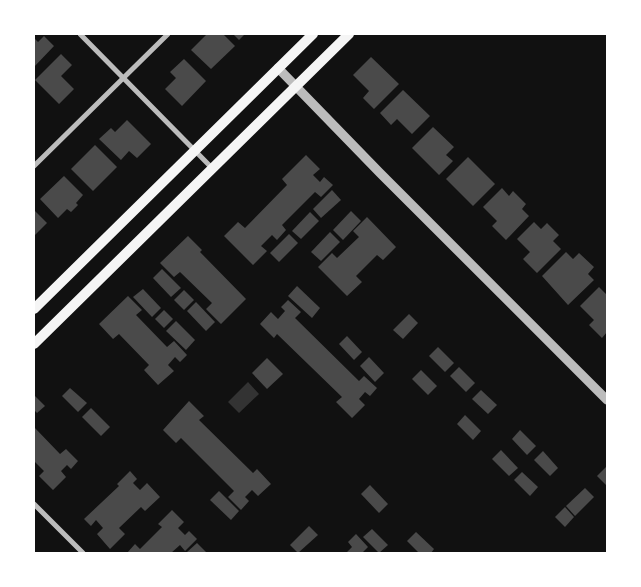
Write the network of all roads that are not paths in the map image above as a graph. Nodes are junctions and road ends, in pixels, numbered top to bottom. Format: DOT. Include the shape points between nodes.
graph roads {
  1 [pos="80,34"];
  2 [pos="168,34"];
  3 [pos="313,34"];
  4 [pos="349,34"];
  5 [pos="278,68"];
  6 [pos="123,78"];
  7 [pos="296,87"];
  8 [pos="195,151"];
  9 [pos="34,166"];
  10 [pos="212,168"];
  11 [pos="34,309"];
  12 [pos="34,344"];
  13 [pos="607,400"];
  14 [pos="34,504"];
  15 [pos="83,553"];
  1 -- 6 [label="street"];
  2 -- 6 [label="street"];
  3 -- 5 [label="main road"];
  4 -- 7 [label="main road"];
  5 -- 7 [label="street"];
  5 -- 8 [label="main road"];
  6 -- 8 [label="street"];
  6 -- 9 [label="street"];
  7 -- 10 [label="main road"];
  7 -- 13 [label="street"];
  8 -- 10 [label="street"];
  8 -- 11 [label="main road"];
  10 -- 12 [label="main road"];
  14 -- 15 [label="street"];
}
